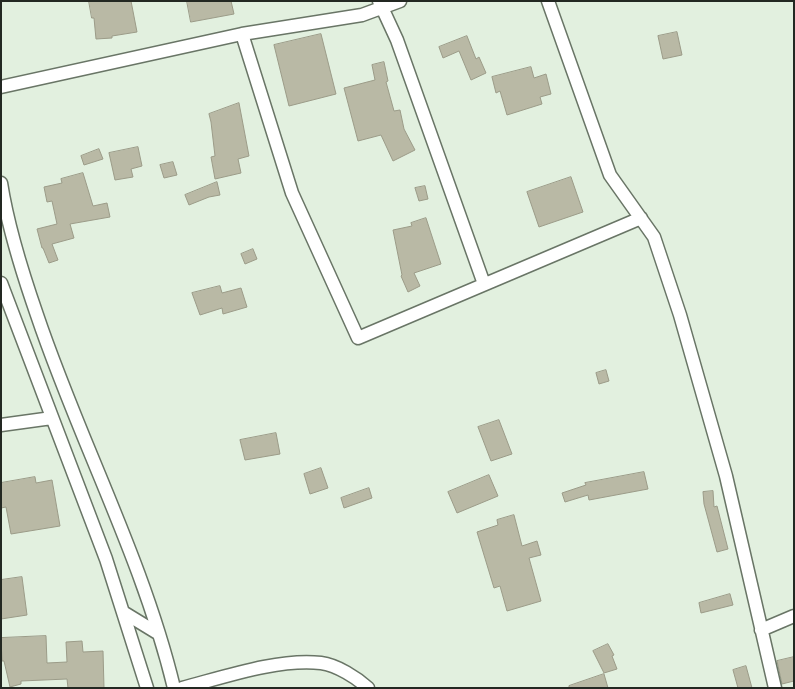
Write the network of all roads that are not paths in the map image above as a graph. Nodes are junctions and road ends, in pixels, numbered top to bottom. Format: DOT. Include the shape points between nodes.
graph roads {
  1 [pos="400,1"];
  2 [pos="548,1"];
  3 [pos="381,5"];
  4 [pos="242,34"];
  5 [pos="1,87"];
  6 [pos="1,183"];
  7 [pos="641,218"];
  8 [pos="1,283"];
  9 [pos="484,284"];
  10 [pos="52,418"];
  11 [pos="1,425"];
  12 [pos="123,612"];
  13 [pos="794,616"];
  14 [pos="762,630"];
  15 [pos="159,634"];
  16 [pos="146,688"];
  17 [pos="174,688"];
  18 [pos="182,688"];
  19 [pos="368,688"];
  20 [pos="774,688"];
  1 -- 3 [label="street"];
  2 -- 7 [label="street" via="610,175"];
  3 -- 4 [label="street" via="362,15"];
  3 -- 9 [label="street" via="397,40"];
  4 -- 5 [label="street"];
  4 -- 9 [label="street" via="292,193 358,338"];
  6 -- 15 [label="street" via="17,256 53,363 129,550"];
  7 -- 9 [label="street"];
  7 -- 14 [label="street" via="654,237 680,315 726,476"];
  8 -- 10 [label="street"];
  10 -- 11 [label="street"];
  10 -- 12 [label="street"];
  12 -- 15 [label="street"];
  12 -- 16 [label="street"];
  13 -- 14 [label="street"];
  14 -- 20 [label="street"];
  15 -- 17 [label="street"];
  18 -- 19 [label="street" via="293,662 323,663 355,677"];
}
